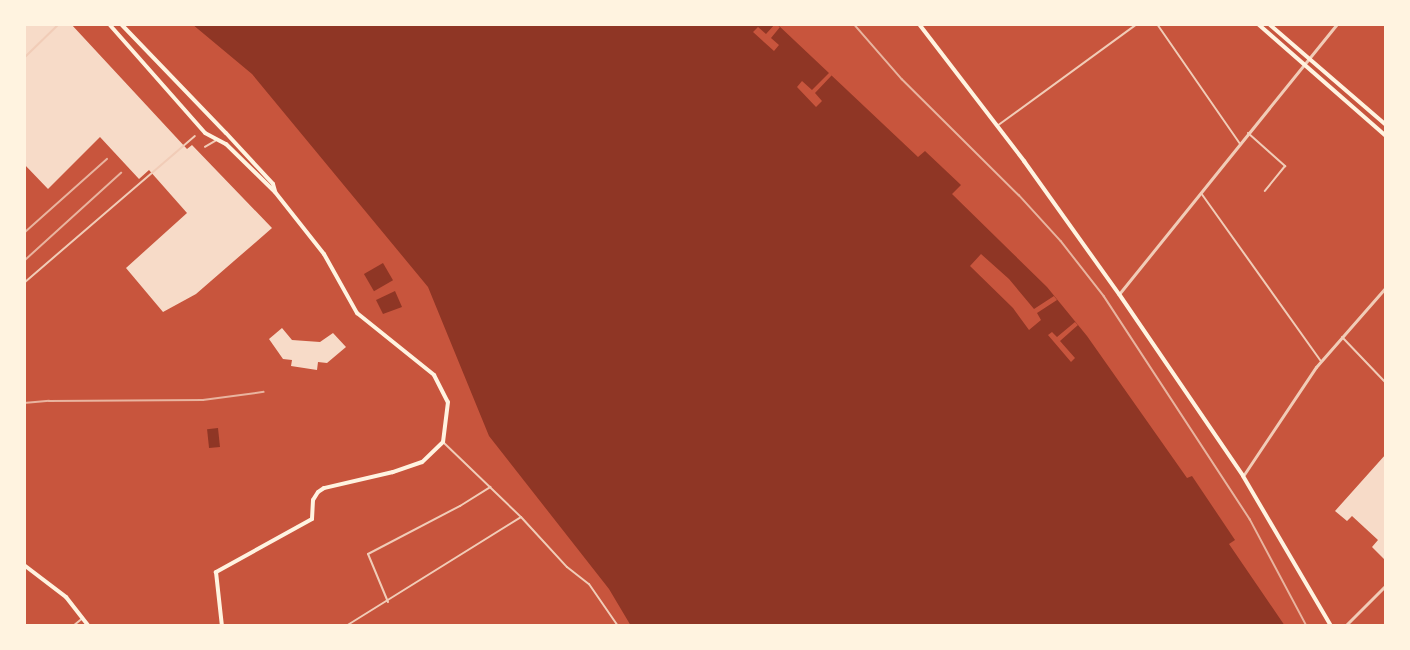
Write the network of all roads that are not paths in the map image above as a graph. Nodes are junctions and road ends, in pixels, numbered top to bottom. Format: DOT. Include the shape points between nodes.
graph roads {
  1 [pos="59,24"];
  2 [pos="109,24"];
  3 [pos="121,24"];
  4 [pos="919,24"];
  5 [pos="1137,24"];
  6 [pos="1157,24"];
  7 [pos="1258,24"];
  8 [pos="1269,24"];
  9 [pos="1337,24"];
  10 [pos="24,58"];
  11 [pos="1310,58"];
  12 [pos="1305,64"];
  13 [pos="1386,125"];
  14 [pos="997,126"];
  15 [pos="226,133"];
  16 [pos="1248,133"];
  17 [pos="1386,135"];
  18 [pos="195,136"];
  19 [pos="215,140"];
  20 [pos="1240,144"];
  21 [pos="205,147"];
  22 [pos="1265,191"];
  23 [pos="275,192"];
  24 [pos="1201,193"];
  25 [pos="24,283"];
  26 [pos="1386,287"];
  27 [pos="1119,294"];
  28 [pos="1341,337"];
  29 [pos="1321,361"];
  30 [pos="1386,383"];
  31 [pos="443,442"];
  32 [pos="1243,476"];
  33 [pos="491,487"];
  34 [pos="521,517"];
  35 [pos="24,566"];
  36 [pos="1386,585"];
  37 [pos="388,602"];
  38 [pos="82,618"];
  39 [pos="73,626"];
  40 [pos="89,626"];
  41 [pos="222,626"];
  42 [pos="346,626"];
  43 [pos="618,626"];
  44 [pos="1331,626"];
  45 [pos="1345,626"];
  1 -- 10 [label="lane"];
  2 -- 19 [label="main road"];
  3 -- 15 [label="main road"];
  4 -- 14 [label="main road"];
  5 -- 14 [label="street"];
  6 -- 20 [label="street"];
  7 -- 12 [label="main road"];
  8 -- 11 [label="main road"];
  9 -- 11 [label="street"];
  11 -- 12 [label="street"];
  11 -- 13 [label="main road"];
  12 -- 16 [label="street"];
  12 -- 17 [label="main road"];
  14 -- 27 [label="main road"];
  15 -- 19 [label="lane"];
  15 -- 23 [label="main road" via="273,184"];
  16 -- 20 [label="street"];
  16 -- 22 [label="street" via="1285,166"];
  18 -- 25 [label="lane"];
  19 -- 21 [label="lane"];
  19 -- 23 [label="main road" via="226,144"];
  20 -- 24 [label="street"];
  23 -- 31 [label="main road" via="324,254 357,313 434,375 448,402"];
  24 -- 27 [label="street"];
  24 -- 29 [label="street"];
  26 -- 28 [label="street"];
  27 -- 32 [label="main road"];
  28 -- 29 [label="street"];
  28 -- 30 [label="street"];
  29 -- 32 [label="street"];
  31 -- 33 [label="street"];
  31 -- 41 [label="main road" via="422,462 324,488 313,500 312,519 216,572"];
  32 -- 44 [label="main road"];
  33 -- 34 [label="street"];
  33 -- 37 [label="street" via="368,554"];
  34 -- 37 [label="street"];
  34 -- 43 [label="street" via="567,567 589,584"];
  35 -- 38 [label="main road" via="66,597"];
  36 -- 45 [label="street"];
  37 -- 42 [label="street"];
  38 -- 39 [label="street"];
  38 -- 40 [label="main road"];
}
